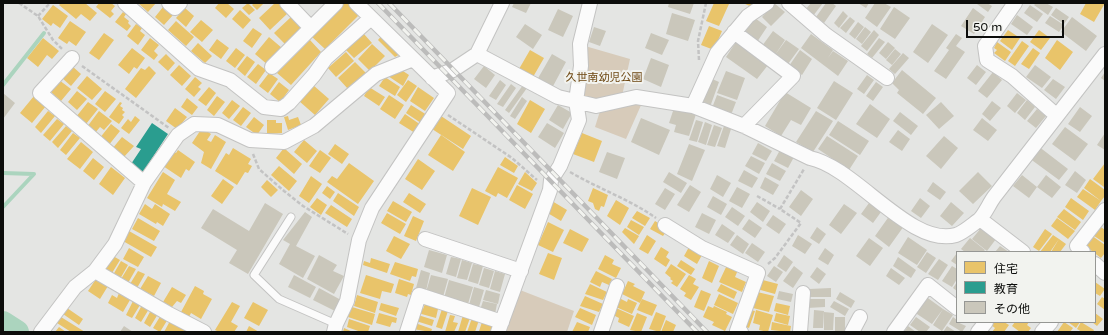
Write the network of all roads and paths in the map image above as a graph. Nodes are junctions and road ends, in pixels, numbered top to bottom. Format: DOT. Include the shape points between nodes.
graph roads {
  1 [pos="19,3"];
  2 [pos="50,3"];
  3 [pos="125,3"];
  4 [pos="169,3"];
  5 [pos="180,3"];
  6 [pos="287,3"];
  7 [pos="336,3"];
  8 [pos="356,3"];
  9 [pos="502,3"];
  10 [pos="590,3"];
  11 [pos="706,3"];
  12 [pos="767,3"];
  13 [pos="789,3"];
  14 [pos="1015,3"];
  15 [pos="38,16"];
  16 [pos="371,18"];
  17 [pos="311,28"];
  18 [pos="734,32"];
  19 [pos="477,54"];
  20 [pos="1105,54"];
  21 [pos="72,58"];
  22 [pos="413,59"];
  23 [pos="272,67"];
  24 [pos="432,78"];
  25 [pos="704,78"];
  26 [pos="887,78"];
  27 [pos="576,100"];
  28 [pos="693,106"];
  29 [pos="438,108"];
  30 [pos="1056,115"];
  31 [pos="744,126"];
  32 [pos="178,135"];
  33 [pos="250,140"];
  34 [pos="810,158"];
  35 [pos="560,166"];
  36 [pos="144,183"];
  37 [pos="550,190"];
  38 [pos="757,196"];
  39 [pos="780,209"];
  40 [pos="1105,210"];
  41 [pos="291,217"];
  42 [pos="980,219"];
  43 [pos="665,225"];
  44 [pos="425,239"];
  45 [pos="359,240"];
  46 [pos="1022,251"];
  47 [pos="1082,251"];
  48 [pos="95,271"];
  49 [pos="521,271"];
  50 [pos="758,273"];
  51 [pos="617,286"];
  52 [pos="803,294"];
  53 [pos="956,307"];
  54 [pos="860,317"];
  55 [pos="1050,323"];
  56 [pos="500,327"];
  57 [pos="335,328"];
  58 [pos="41,332"];
  59 [pos="204,332"];
  60 [pos="407,332"];
  61 [pos="601,332"];
  62 [pos="741,332"];
  63 [pos="800,332"];
  64 [pos="852,332"];
  65 [pos="894,332"];
  66 [pos="1042,332"];
  1 -- 15 [label="path"];
  2 -- 15 [label="path"];
  3 -- 16 [label="street" via="199,69 230,80 264,107 281,108 289,103 326,58"];
  4 -- 5 [label="street" via="175,8"];
  6 -- 17 [label="street"];
  7 -- 17 [label="street"];
  8 -- 16 [label="street"];
  9 -- 19 [label="street"];
  10 -- 27 [label="street" via="580,44 581,66"];
  11 -- 25 [label="path" via="698,41 698,63"];
  12 -- 18 [label="street" via="748,16"];
  13 -- 26 [label="street" via="826,35"];
  14 -- 30 [label="street" via="985,46 986,60 1012,76"];
  15 -- 21 [label="path" via="53,40"];
  16 -- 22 [label="street"];
  17 -- 23 [label="street"];
  18 -- 25 [label="street" via="717,53"];
  18 -- 31 [label="street" via="793,76"];
  19 -- 24 [label="street" via="453,70"];
  19 -- 27 [label="street" via="558,97"];
  20 -- 30 [label="street"];
  21 -- 32 [label="path"];
  21 -- 36 [label="street" via="40,94"];
  22 -- 24 [label="street"];
  22 -- 33 [label="street" via="376,74 314,126 284,142"];
  24 -- 29 [label="street" via="448,93"];
  25 -- 28 [label="street"];
  27 -- 28 [label="street" via="596,106 636,97"];
  27 -- 35 [label="street" via="579,120"];
  28 -- 31 [label="street"];
  29 -- 37 [label="path" via="512,158"];
  29 -- 45 [label="street" via="372,208"];
  30 -- 42 [label="street" via="994,196"];
  31 -- 34 [label="street"];
  32 -- 33 [label="street" via="194,124 218,125"];
  32 -- 36 [label="street"];
  33 -- 45 [label="path" via="259,169 303,206"];
  34 -- 39 [label="path"];
  34 -- 42 [label="street" via="821,160 925,232 939,236 956,235"];
  35 -- 37 [label="street" via="551,180"];
  35 -- 43 [label="path" via="623,198"];
  36 -- 48 [label="street" via="115,244"];
  37 -- 49 [label="street"];
  38 -- 39 [label="path"];
  39 -- 50 [label="path" via="801,223 775,258"];
  40 -- 47 [label="street" via="1077,246"];
  41 -- 57 [label="lane" via="254,276 280,299"];
  42 -- 46 [label="street"];
  43 -- 50 [label="street" via="702,248"];
  44 -- 49 [label="street"];
  45 -- 57 [label="street" via="347,301"];
  48 -- 58 [label="street" via="75,286"];
  48 -- 59 [label="street"];
  49 -- 56 [label="street"];
  50 -- 62 [label="street" via="737,331"];
  51 -- 61 [label="street"];
  52 -- 63 [label="street"];
  53 -- 65 [label="street" via="928,285"];
  54 -- 64 [label="street"];
  55 -- 66 [label="street"];
  56 -- 60 [label="street" via="419,294"];
}
